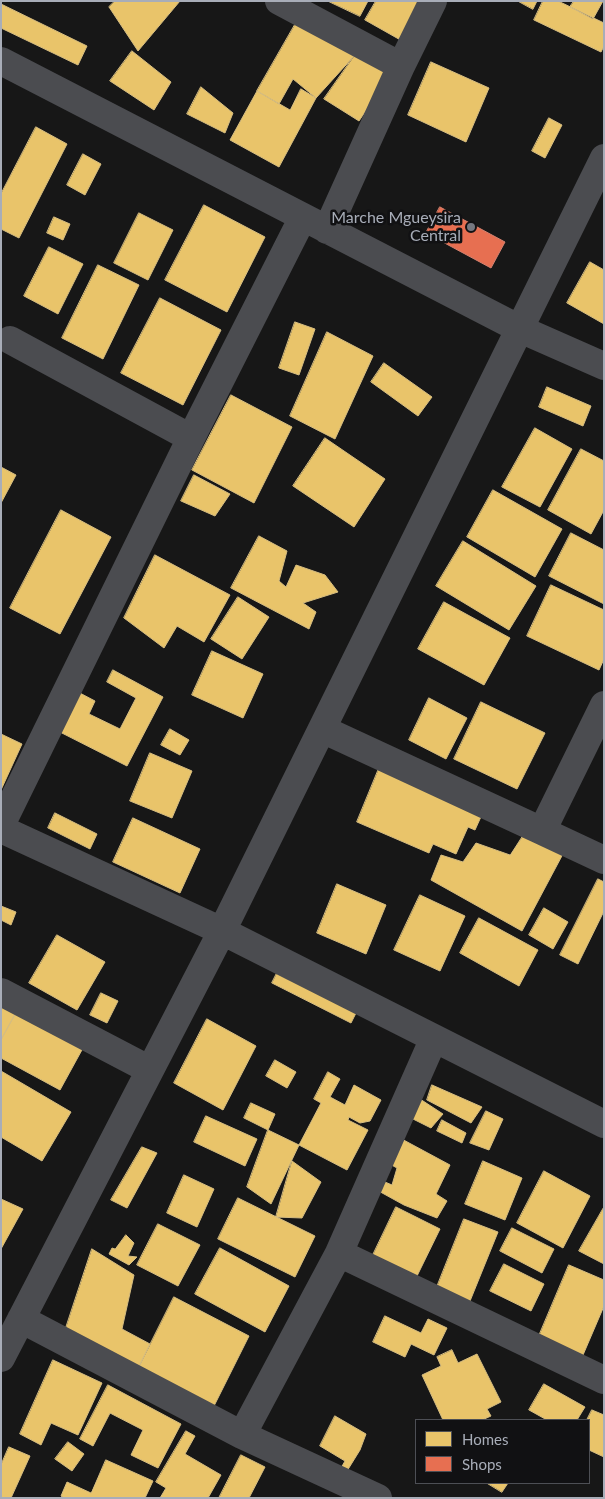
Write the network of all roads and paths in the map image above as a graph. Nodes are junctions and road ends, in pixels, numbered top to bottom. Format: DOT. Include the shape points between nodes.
graph roads {
  1 [pos="278,1"];
  2 [pos="433,1"];
  3 [pos="1,61"];
  4 [pos="401,66"];
  5 [pos="603,162"];
  6 [pos="315,224"];
  7 [pos="520,329"];
  8 [pos="4,344"];
  9 [pos="604,366"];
  10 [pos="191,438"];
  11 [pos="604,705"];
  12 [pos="322,729"];
  13 [pos="1,827"];
  14 [pos="542,831"];
  15 [pos="604,860"];
  16 [pos="222,931"];
  17 [pos="1,992"];
  18 [pos="434,1038"];
  19 [pos="150,1070"];
  20 [pos="604,1124"];
  21 [pos="339,1253"];
  22 [pos="13,1323"];
  23 [pos="1,1358"];
  24 [pos="604,1380"];
  25 [pos="242,1434"];
  26 [pos="378,1498"];
  1 -- 4 [label="street"];
  2 -- 4 [label="street"];
  3 -- 6 [label="street"];
  4 -- 6 [label="street"];
  5 -- 7 [label="street"];
  6 -- 7 [label="street"];
  6 -- 10 [label="street"];
  7 -- 9 [label="street"];
  7 -- 12 [label="street"];
  8 -- 10 [label="street"];
  10 -- 13 [label="street"];
  11 -- 14 [label="street"];
  12 -- 14 [label="street"];
  12 -- 16 [label="street"];
  13 -- 16 [label="street"];
  14 -- 15 [label="street"];
  16 -- 18 [label="street"];
  16 -- 19 [label="street"];
  17 -- 19 [label="street"];
  18 -- 20 [label="street"];
  18 -- 21 [label="street"];
  19 -- 22 [label="street"];
  21 -- 24 [label="street"];
  21 -- 25 [label="street"];
  22 -- 23 [label="street"];
  22 -- 25 [label="street"];
  25 -- 26 [label="street"];
}
